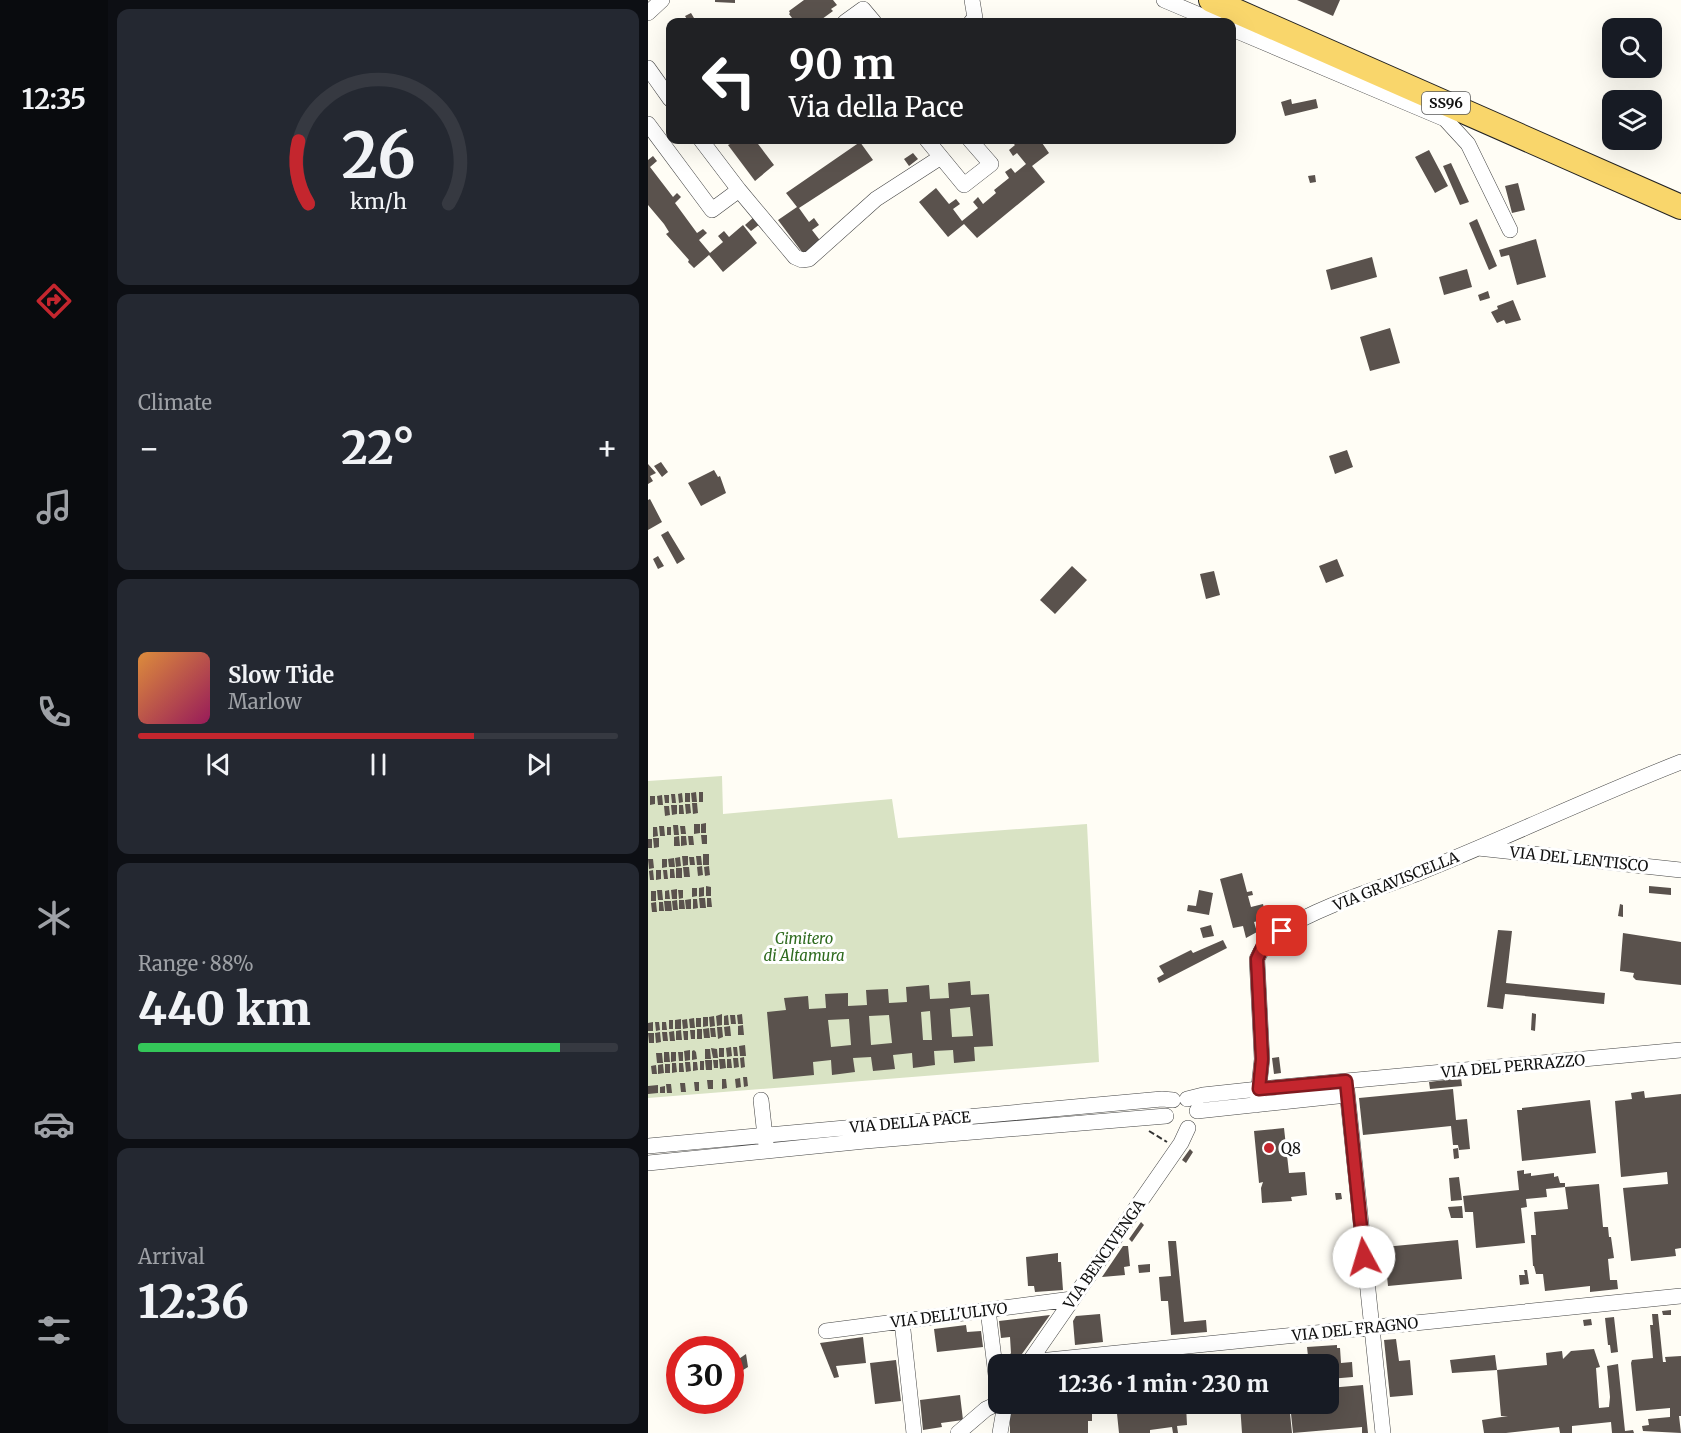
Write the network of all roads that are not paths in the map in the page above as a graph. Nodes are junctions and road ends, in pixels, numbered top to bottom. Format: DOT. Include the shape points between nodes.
graph roads {
  1 [pos="972,0"];
  2 [pos="1164,0"];
  3 [pos="1211,0"];
  4 [pos="851,18"];
  5 [pos="871,18"];
  6 [pos="975,18"];
  7 [pos="1207,18"];
  8 [pos="1236,31"];
  9 [pos="648,68"];
  10 [pos="666,93"];
  11 [pos="648,124"];
  12 [pos="704,144"];
  13 [pos="930,144"];
  14 [pos="974,144"];
  15 [pos="941,157"];
  16 [pos="739,190"];
  17 [pos="1681,207"];
  18 [pos="1510,230"];
  19 [pos="1681,762"];
  20 [pos="1476,848"];
  21 [pos="1681,870"];
  22 [pos="1681,1050"];
  23 [pos="1346,1088"];
  24 [pos="1259,1089"];
  25 [pos="761,1100"];
  26 [pos="1186,1104"];
  27 [pos="1257,1105"];
  28 [pos="1166,1116"];
  29 [pos="1182,1133"];
  30 [pos="764,1135"];
  31 [pos="648,1146"];
  32 [pos="766,1151"];
  33 [pos="648,1163"];
  34 [pos="1681,1296"];
  35 [pos="1072,1299"];
  36 [pos="988,1310"];
  37 [pos="902,1321"];
  38 [pos="1371,1327"];
  39 [pos="826,1331"];
  40 [pos="993,1354"];
  41 [pos="1035,1354"];
  42 [pos="1121,1354"];
  43 [pos="988,1408"];
  44 [pos="1003,1414"];
  45 [pos="914,1433"];
  46 [pos="958,1433"];
  47 [pos="1000,1433"];
  48 [pos="1383,1433"];
  1 -- 6 [label="street"];
  2 -- 7 [label="street"];
  3 -- 17 [label="main road, SS96"];
  4 -- 5 [label="street" via="863,9"];
  8 -- 18 [label="street" via="1445,119 1468,144"];
  9 -- 10 [label="street"];
  11 -- 16 [label="street" via="712,210"];
  12 -- 16 [label="street"];
  13 -- 15 [label="street"];
  14 -- 15 [label="street" via="991,164 964,184"];
  15 -- 16 [label="street" via="876,199 816,253 802,260 795,257"];
  19 -- 20 [label="street, VIA GRAVISCELLA"];
  20 -- 21 [label="street, VIA DEL LENTISCO"];
  20 -- 24 [label="street, VIA GRAVISCELLA" via="1310,915 1263,946 1257,959 1262,1059"];
  22 -- 23 [label="street, VIA DEL PERRAZZO"];
  23 -- 24 [label="street, VIA DELLA PACE"];
  23 -- 27 [label="street, VIA DELLA PACE"];
  23 -- 38 [label="street"];
  24 -- 26 [label="street, VIA DELLA PACE" via="1203,1095"];
  24 -- 27 [label="street, VIA GRAVISCELLA"];
  25 -- 30 [label="street"];
  26 -- 27 [label="street, VIA DELLA PACE"];
  26 -- 28 [label="street" via="1167,1108"];
  26 -- 29 [label="street, VIA BENCIVENGA" via="1196,1120"];
  26 -- 30 [label="street, VIA DELLA PACE" via="1162,1098"];
  28 -- 29 [label="street"];
  28 -- 32 [label="street, VIA DELLA PACE"];
  29 -- 35 [label="street, VIA BENCIVENGA"];
  30 -- 31 [label="street, VIA DELLA PACE"];
  30 -- 32 [label="street"];
  32 -- 33 [label="street, VIA DELLA PACE"];
  34 -- 38 [label="street, VIA DEL FRAGNO"];
  35 -- 36 [label="street, VIA DELL'ULIVO"];
  35 -- 41 [label="street, VIA BENCIVENGA"];
  36 -- 37 [label="street, VIA DELL'ULIVO"];
  36 -- 40 [label="street"];
  37 -- 39 [label="street, VIA DELL'ULIVO"];
  37 -- 45 [label="street"];
  38 -- 42 [label="street, VIA DEL FRAGNO"];
  38 -- 48 [label="street"];
  43 -- 46 [label="street"];
  44 -- 47 [label="street"];
}
